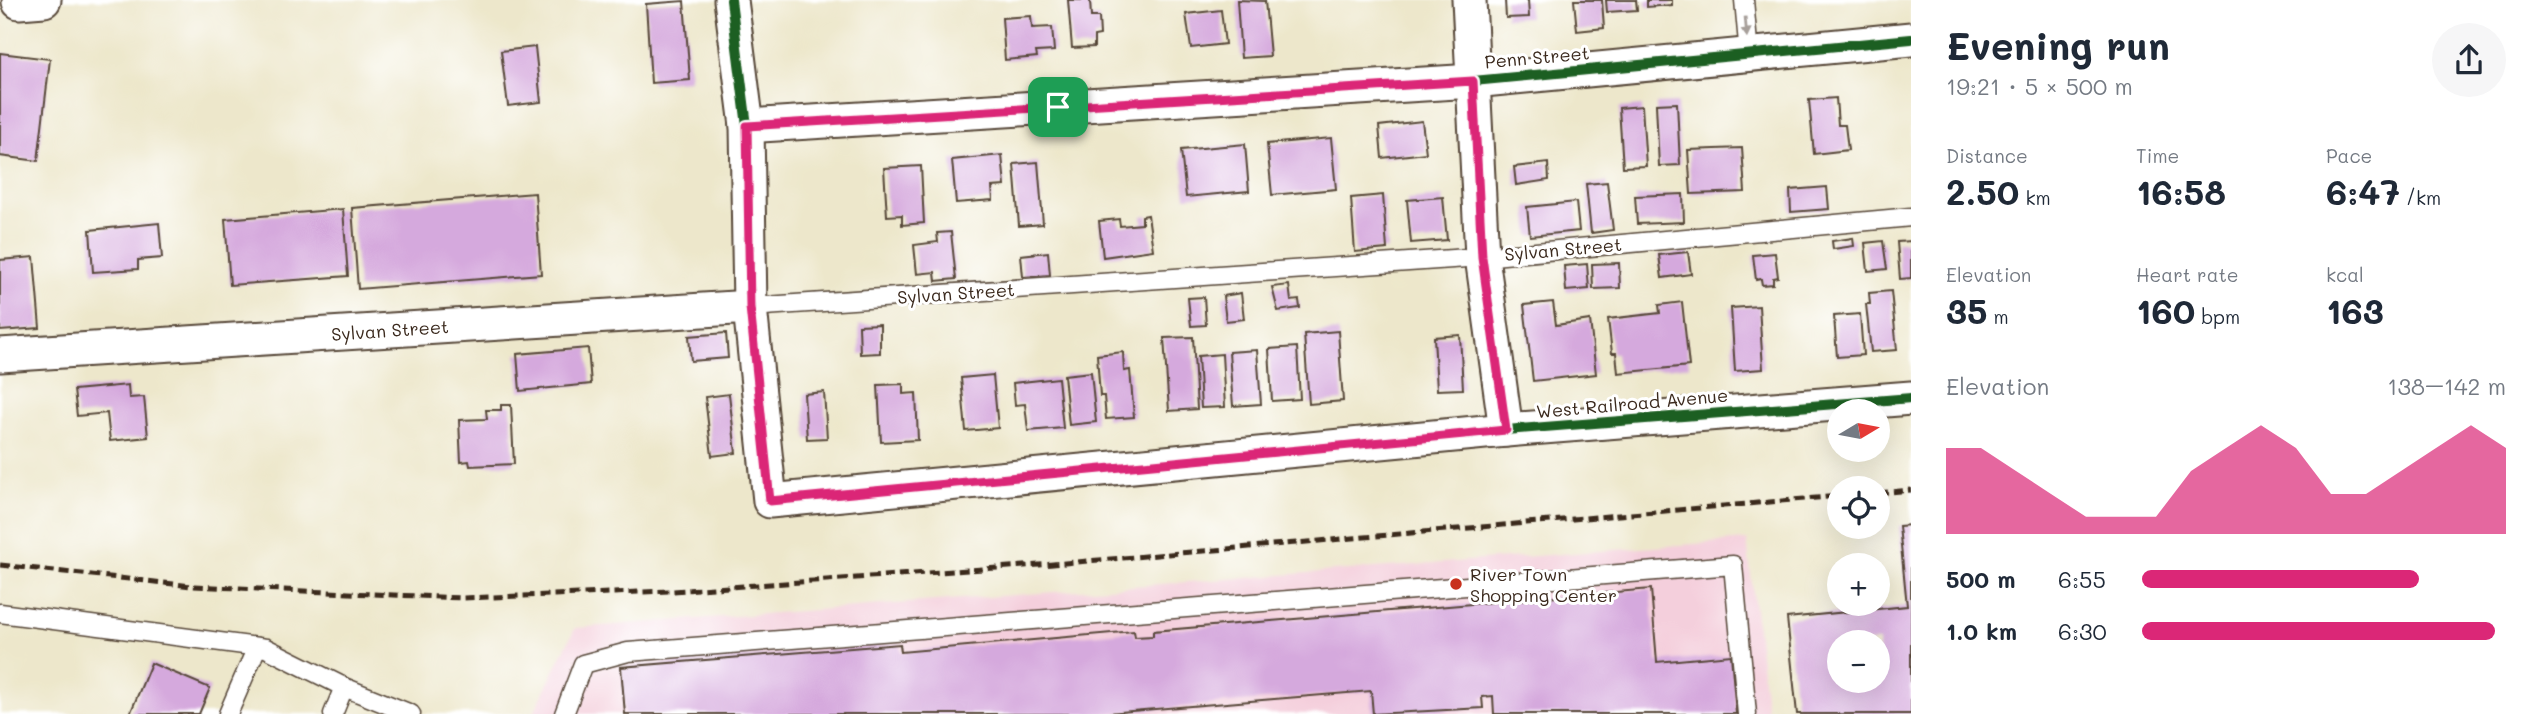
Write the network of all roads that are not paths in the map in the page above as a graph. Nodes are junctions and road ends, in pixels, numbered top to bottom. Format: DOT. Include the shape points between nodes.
graph roads {
  1 [pos="731,0"];
  2 [pos="1469,0"];
  3 [pos="1744,0"];
  4 [pos="1911,39"];
  5 [pos="1749,55"];
  6 [pos="1473,81"];
  7 [pos="747,126"];
  8 [pos="1911,217"];
  9 [pos="1482,257"];
  10 [pos="750,307"];
  11 [pos="0,355"];
  12 [pos="1911,398"];
  13 [pos="1506,430"];
  14 [pos="0,613"];
  15 [pos="257,647"];
  16 [pos="344,687"];
  17 [pos="228,714"];
  18 [pos="333,714"];
  19 [pos="411,714"];
  20 [pos="564,714"];
  21 [pos="1747,714"];
  1 -- 7 [label="street"];
  2 -- 6 [label="street"];
  3 -- 5 [label="lane, one-way"];
  4 -- 5 [label="street, Penn Street"];
  5 -- 6 [label="street, Penn Street"];
  6 -- 7 [label="street, Penn Street"];
  6 -- 9 [label="street"];
  7 -- 10 [label="street"];
  8 -- 9 [label="lane, Sylvan Street"];
  9 -- 10 [label="lane, Sylvan Street"];
  9 -- 13 [label="street"];
  10 -- 11 [label="street, Sylvan Street"];
  10 -- 13 [label="street, West Railroad Avenue" via="770,501"];
  12 -- 13 [label="street, West Railroad Avenue"];
  14 -- 15 [label="lane"];
  15 -- 16 [label="lane"];
  15 -- 17 [label="lane"];
  16 -- 18 [label="lane"];
  16 -- 19 [label="lane"];
  20 -- 21 [label="lane" via="583,664 628,652 1732,565"];
}
